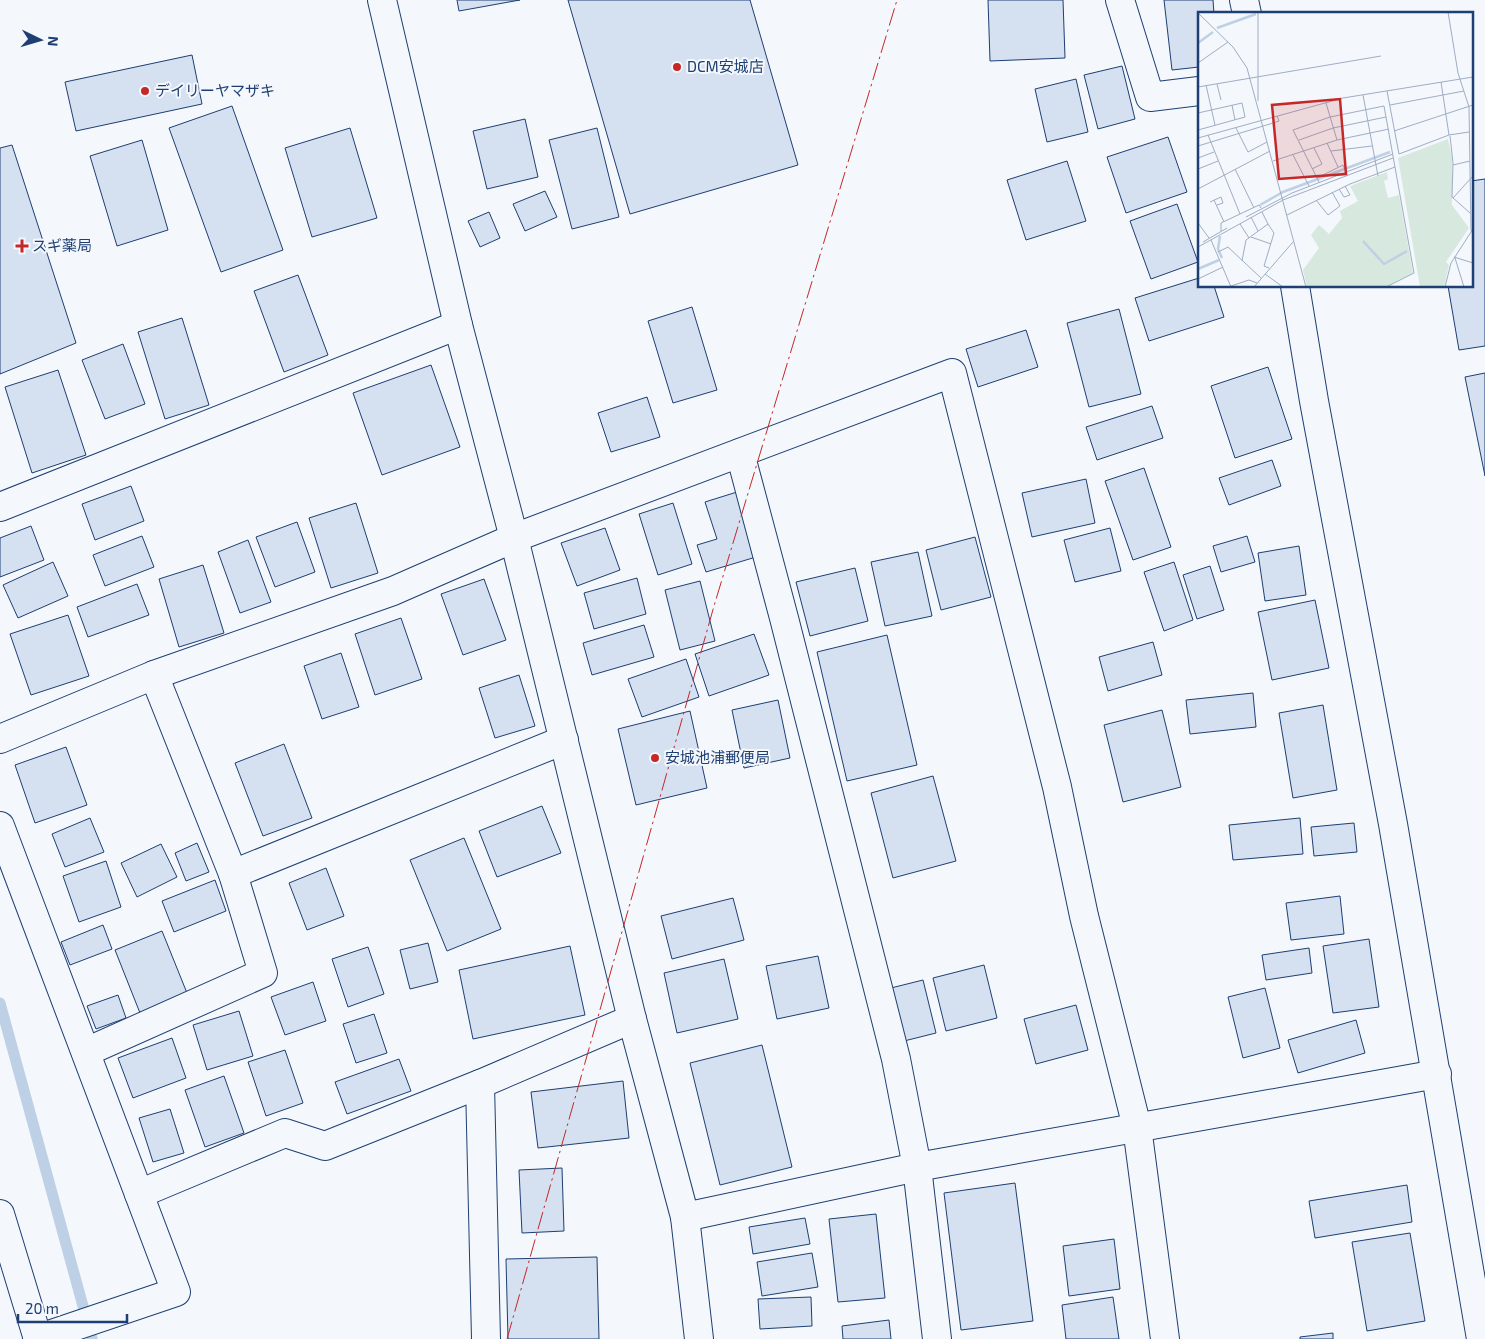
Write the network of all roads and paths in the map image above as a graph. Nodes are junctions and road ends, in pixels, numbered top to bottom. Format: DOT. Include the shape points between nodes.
graph roads {
  1 [pos="382,0"];
  2 [pos="1120,0"];
  3 [pos="1198,91"];
  4 [pos="1294,288"];
  5 [pos="458,325"];
  6 [pos="740,453"];
  7 [pos="0,507"];
  8 [pos="514,538"];
  9 [pos="154,675"];
  10 [pos="0,739"];
  11 [pos="564,740"];
  12 [pos="0,826"];
  13 [pos="234,874"];
  14 [pos="632,1019"];
  15 [pos="86,1052"];
  16 [pos="1436,1074"];
  17 [pos="480,1084"];
  18 [pos="1137,1127"];
  19 [pos="917,1167"];
  20 [pos="139,1194"];
  21 [pos="0,1214"];
  22 [pos="685,1217"];
  23 [pos="37,1339"];
  24 [pos="486,1339"];
  25 [pos="699,1339"];
  26 [pos="937,1339"];
  27 [pos="1165,1339"];
  28 [pos="1481,1339"];
  1 -- 5 [label="street"];
  2 -- 3 [label="street" via="1150,97"];
  4 -- 16 [label="street"];
  5 -- 7 [label="street"];
  5 -- 8 [label="street"];
  6 -- 8 [label="street"];
  6 -- 18 [label="street" via="952,373 1057,787 1084,916"];
  6 -- 19 [label="street" via="896,1059"];
  8 -- 9 [label="street" via="393,590"];
  8 -- 11 [label="street"];
  9 -- 10 [label="street"];
  9 -- 13 [label="street"];
  11 -- 13 [label="street"];
  11 -- 14 [label="street"];
  12 -- 15 [label="street"];
  13 -- 15 [label="street" via="263,973"];
  14 -- 17 [label="street"];
  14 -- 22 [label="street"];
  15 -- 20 [label="street"];
  16 -- 18 [label="street"];
  16 -- 28 [label="street"];
  17 -- 20 [label="street" via="325,1146 285,1133"];
  17 -- 24 [label="street"];
  18 -- 19 [label="street"];
  18 -- 27 [label="street"];
  19 -- 22 [label="street"];
  19 -- 26 [label="street"];
  20 -- 23 [label="street" via="176,1292"];
  21 -- 23 [label="street"];
  22 -- 25 [label="street"];
}
